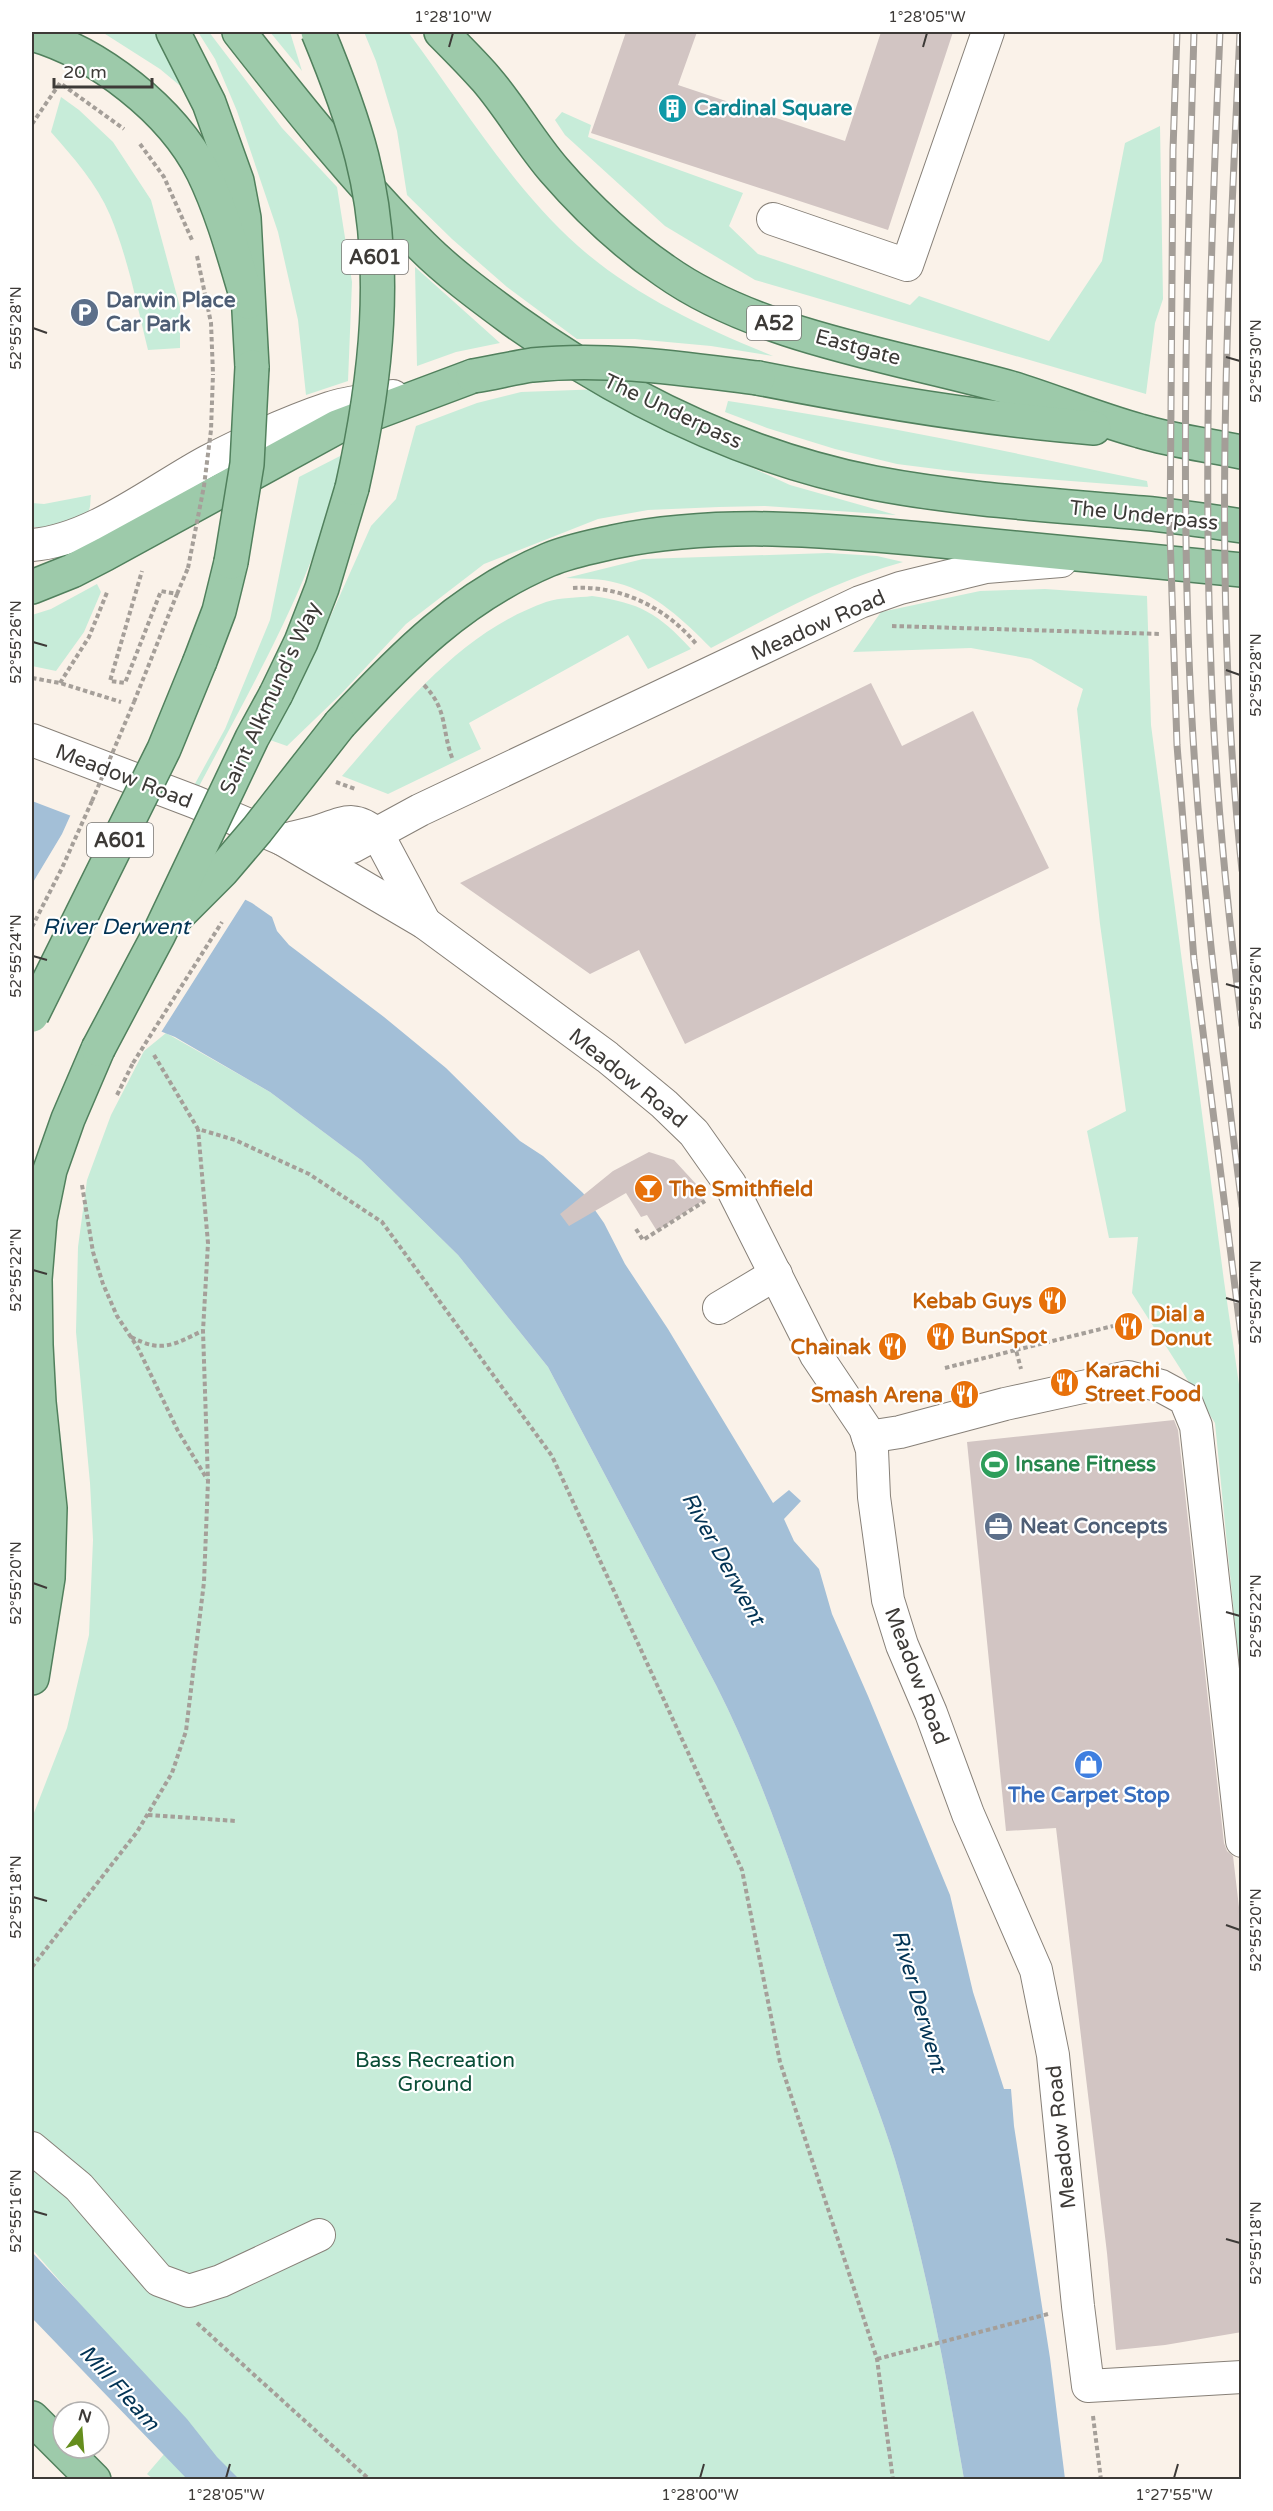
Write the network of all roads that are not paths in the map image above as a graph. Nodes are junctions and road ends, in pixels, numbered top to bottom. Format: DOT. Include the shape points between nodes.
graph roads {
  1 [pos="173,32"];
  2 [pos="239,32"];
  3 [pos="318,32"];
  4 [pos="441,32"];
  5 [pos="467,32"];
  6 [pos="988,32"];
  7 [pos="32,34"];
  8 [pos="488,81"];
  9 [pos="773,219"];
  10 [pos="248,302"];
  11 [pos="458,381"];
  12 [pos="1141,432"];
  13 [pos="1242,452"];
  14 [pos="1242,526"];
  15 [pos="32,545"];
  16 [pos="1116,557"];
  17 [pos="1242,570"];
  18 [pos="32,587"];
  19 [pos="32,740"];
  20 [pos="378,835"];
  21 [pos="282,839"];
  22 [pos="425,923"];
  23 [pos="159,934"];
  24 [pos="32,1016"];
  25 [pos="776,1274"];
  26 [pos="719,1308"];
  27 [pos="861,1423"];
  28 [pos="32,1678"];
  29 [pos="1242,1841"];
  30 [pos="32,2148"];
  31 [pos="319,2235"];
  32 [pos="1242,2377"];
  33 [pos="32,2418"];
  34 [pos="94,2480"];
  1 -- 10 [label="main road, A601" via="209,103 237,181 244,218"];
  2 -- 14 [label="main road, The Underpass" via="314,128 423,247 487,301 542,340 614,386 707,432 792,462 874,483 948,495"];
  3 -- 23 [label="main road, Saint Alkmund's Way / A601, bridge" via="347,104 374,218 376,333 372,381 352,488 322,588 301,642"];
  4 -- 8 [label="main road, A52"];
  5 -- 8 [label="main road"];
  6 -- 9 [label="street" via="907,265"];
  7 -- 10 [label="main road" via="77,52 128,84 189,149 223,221"];
  8 -- 12 [label="main road, Eastgate / A52" via="555,171 599,216 665,271 712,299 825,340 1011,388"];
  10 -- 24 [label="main road, A601, bridge" via="252,367 247,464 219,611 164,749"];
  11 -- 12 [label="main road, bridge" via="533,365 663,366 1035,424"];
  11 -- 15 [label="street" via="331,408 266,433 74,537"];
  11 -- 18 [label="main road" via="337,427 105,554"];
  12 -- 13 [label="main road, Eastgate / A52"];
  16 -- 17 [label="main road"];
  16 -- 20 [label="street, Meadow Road" via="986,567 860,602 420,810"];
  16 -- 23 [label="main road, bridge" via="838,530 759,528 682,531 632,538 548,560 489,590 438,626 393,667 340,724 222,871"];
  19 -- 21 [label="street, Meadow Road"];
  20 -- 21 [label="street" via="355,821"];
  20 -- 22 [label="street, Meadow Road"];
  21 -- 22 [label="street, Meadow Road"];
  22 -- 25 [label="street, Meadow Road" via="607,1057 694,1133 730,1184"];
  23 -- 28 [label="main road, A601, bridge" via="98,1049 68,1119 50,1170 40,1219 36,1345 50,1508 48,1578"];
  25 -- 26 [label="street"];
  25 -- 27 [label="street, Meadow Road" via="816,1355"];
  27 -- 29 [label="street" via="900,1432 1128,1377 1161,1386 1185,1399 1196,1426"];
  27 -- 32 [label="street, Meadow Road" via="872,1450 888,1600 902,1645 932,1713 968,1814 1036,1971 1053,2055 1088,2386"];
  30 -- 31 [label="street" via="79,2187 159,2280 189,2291 221,2281"];
  33 -- 34 [label="main road"];
}
